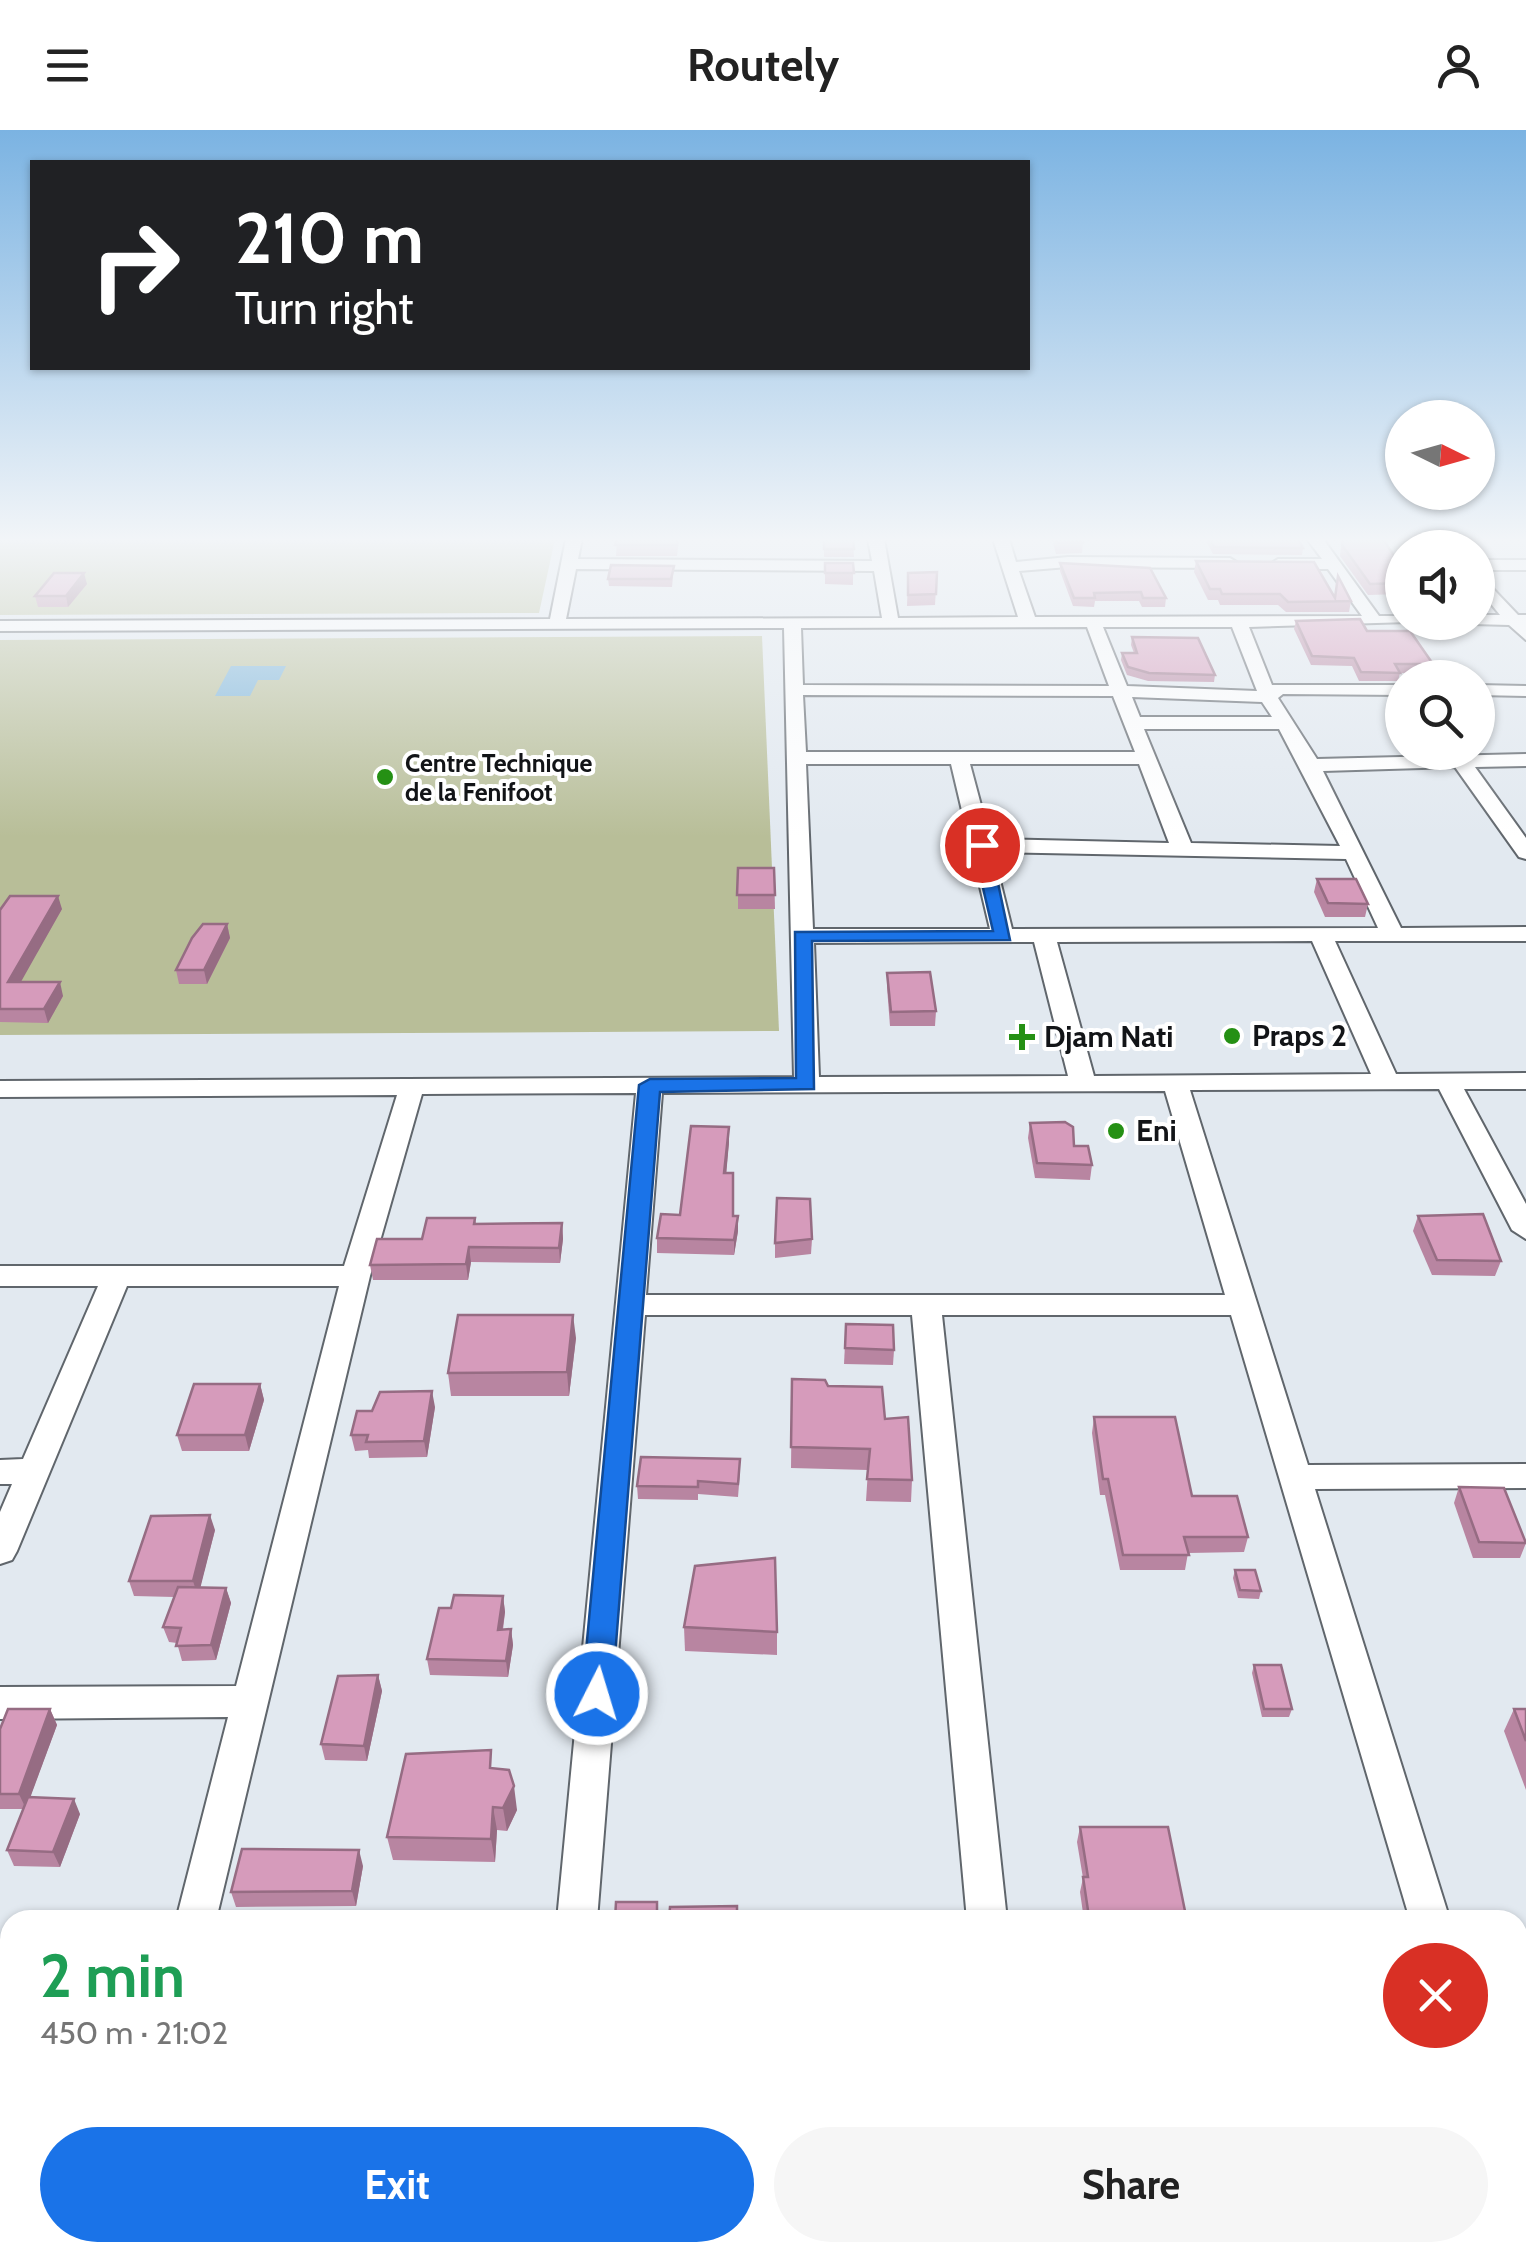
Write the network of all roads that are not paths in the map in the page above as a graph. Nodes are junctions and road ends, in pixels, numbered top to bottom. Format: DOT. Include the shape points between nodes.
graph roads {
  1 [pos="792,638"];
  2 [pos="1098,638"];
  3 [pos="1245,638"];
  4 [pos="794,690"];
  5 [pos="1385,690"];
  6 [pos="1495,690"];
  7 [pos="1526,690"];
  8 [pos="1122,691"];
  9 [pos="1268,697"];
  10 [pos="1134,722"];
  11 [pos="1288,723"];
  12 [pos="959,757"];
  13 [pos="797,758"];
  14 [pos="1146,758"];
  15 [pos="1526,760"];
  16 [pos="1495,761"];
  17 [pos="1385,764"];
  18 [pos="1311,766"];
  19 [pos="1468,770"];
  20 [pos="982,845"];
  21 [pos="1182,848"];
  22 [pos="1351,853"];
  23 [pos="1526,853"];
  24 [pos="1526,934"];
  25 [pos="1393,935"];
  26 [pos="802,936"];
  27 [pos="1003,936"];
  28 [pos="1044,936"];
  29 [pos="1321,936"];
  30 [pos="1526,1081"];
  31 [pos="1387,1082"];
  32 [pos="1447,1082"];
  33 [pos="1083,1083"];
  34 [pos="1175,1083"];
  35 [pos="806,1084"];
  36 [pos="650,1085"];
  37 [pos="412,1086"];
  38 [pos="0,1088"];
  39 [pos="1526,1230"];
  40 [pos="0,1276"];
  41 [pos="117,1276"];
  42 [pos="356,1276"];
  43 [pos="631,1305"];
  44 [pos="1242,1305"];
  45 [pos="926,1306"];
  46 [pos="34,1471"];
  47 [pos="0,1472"];
  48 [pos="1294,1476"];
  49 [pos="1526,1476"];
  50 [pos="0,1551"];
  51 [pos="253,1700"];
  52 [pos="0,1703"];
  53 [pos="199,1910"];
  54 [pos="579,1910"];
  55 [pos="985,1910"];
  56 [pos="1427,1910"];
  1 -- 4 [label="street"];
  2 -- 8 [label="street"];
  3 -- 9 [label="street"];
  4 -- 8 [label="street"];
  4 -- 13 [label="street"];
  5 -- 9 [label="street" via="1279,689"];
  6 -- 7 [label="street"];
  8 -- 9 [label="street"];
  8 -- 10 [label="street"];
  9 -- 11 [label="street"];
  10 -- 11 [label="street"];
  10 -- 14 [label="street"];
  11 -- 18 [label="street"];
  12 -- 13 [label="street"];
  12 -- 14 [label="street"];
  12 -- 20 [label="street"];
  13 -- 26 [label="street"];
  14 -- 21 [label="street"];
  15 -- 16 [label="street"];
  17 -- 18 [label="street"];
  18 -- 22 [label="street"];
  19 -- 23 [label="street"];
  20 -- 21 [label="street"];
  20 -- 27 [label="street"];
  21 -- 22 [label="street"];
  22 -- 25 [label="street"];
  24 -- 25 [label="street"];
  25 -- 29 [label="street"];
  26 -- 27 [label="street"];
  26 -- 35 [label="street"];
  27 -- 28 [label="street"];
  28 -- 29 [label="street"];
  28 -- 33 [label="street"];
  29 -- 31 [label="street"];
  30 -- 32 [label="street"];
  31 -- 32 [label="street"];
  31 -- 34 [label="street"];
  32 -- 39 [label="street"];
  33 -- 34 [label="street"];
  33 -- 35 [label="street"];
  34 -- 44 [label="street"];
  35 -- 36 [label="street"];
  36 -- 37 [label="street"];
  36 -- 43 [label="street"];
  37 -- 38 [label="street"];
  37 -- 42 [label="street"];
  40 -- 41 [label="street"];
  41 -- 42 [label="street"];
  41 -- 46 [label="street"];
  42 -- 51 [label="street"];
  43 -- 45 [label="street"];
  43 -- 54 [label="street"];
  44 -- 45 [label="street"];
  44 -- 48 [label="street"];
  45 -- 55 [label="street"];
  46 -- 47 [label="street"];
  46 -- 50 [label="street"];
  48 -- 49 [label="street"];
  48 -- 56 [label="street"];
  51 -- 52 [label="street"];
  51 -- 53 [label="street"];
}
